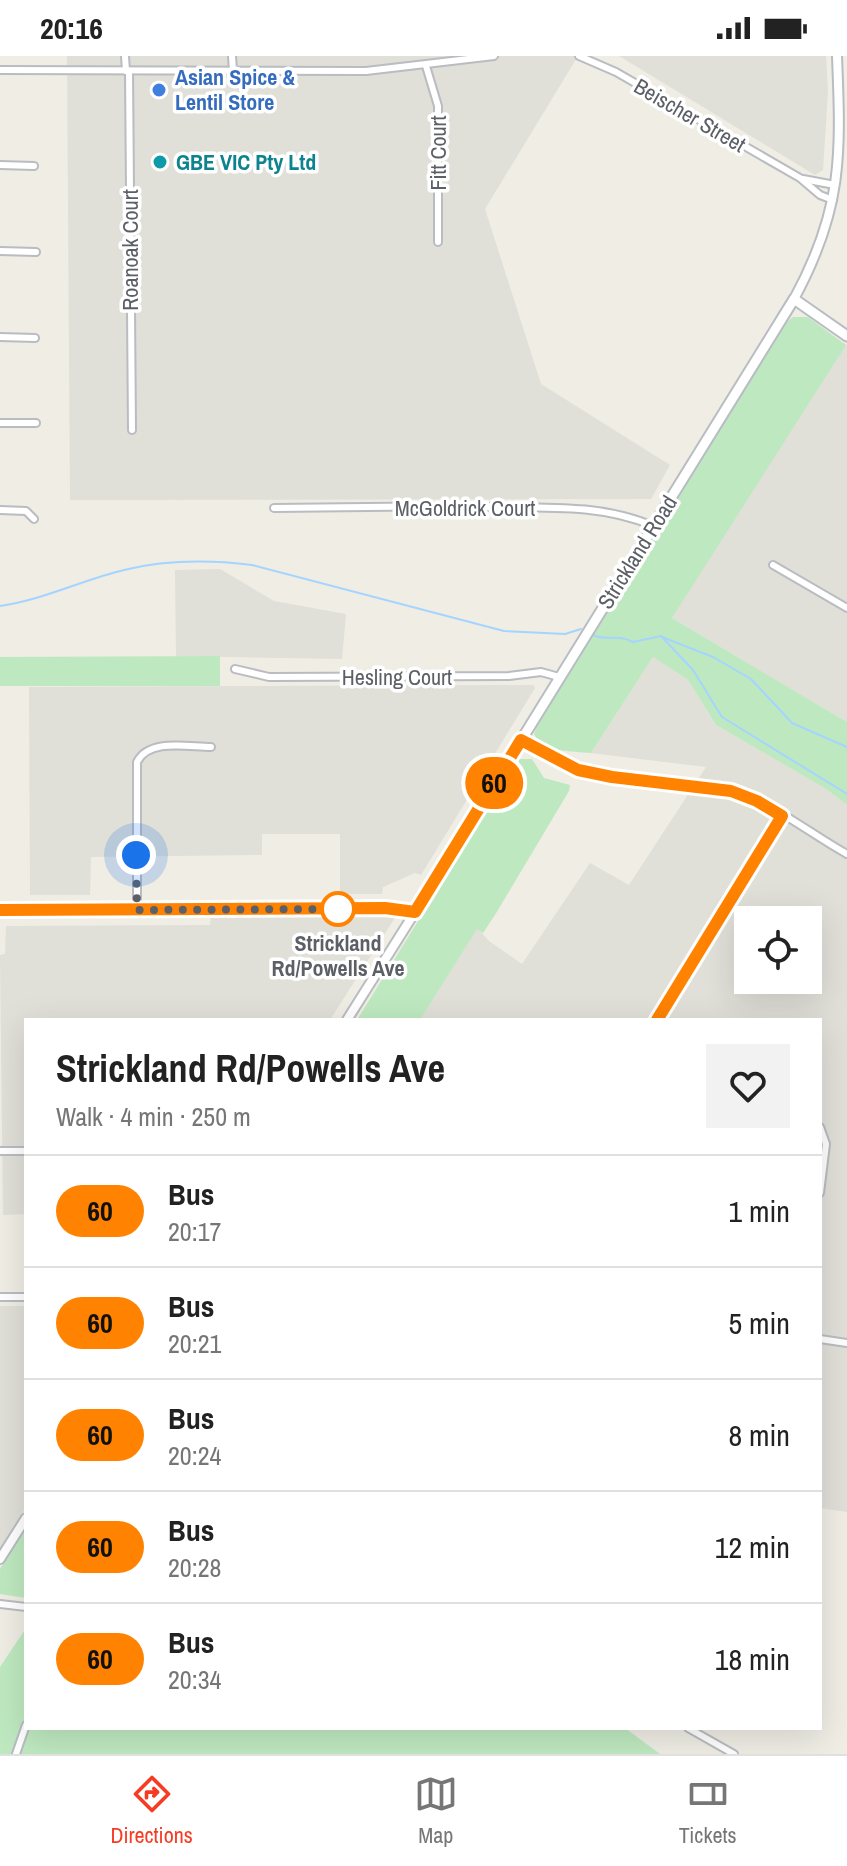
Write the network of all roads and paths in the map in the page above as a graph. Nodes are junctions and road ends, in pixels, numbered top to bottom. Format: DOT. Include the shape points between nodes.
graph roads {
  1 [pos="125,56"];
  2 [pos="232,56"];
  3 [pos="494,56"];
  4 [pos="579,56"];
  5 [pos="837,56"];
  6 [pos="426,66"];
  7 [pos="0,70"];
  8 [pos="127,71"];
  9 [pos="233,71"];
  10 [pos="0,165"];
  11 [pos="34,166"];
  12 [pos="800,178"];
  13 [pos="836,185"];
  14 [pos="834,200"];
  15 [pos="438,242"];
  16 [pos="0,251"];
  17 [pos="36,252"];
  18 [pos="794,299"];
  19 [pos="847,336"];
  20 [pos="0,337"];
  21 [pos="35,338"];
  22 [pos="0,423"];
  23 [pos="36,423"];
  24 [pos="132,430"];
  25 [pos="274,508"];
  26 [pos="0,510"];
  27 [pos="34,519"];
  28 [pos="653,526"];
  29 [pos="773,565"];
  30 [pos="847,608"];
  31 [pos="235,669"];
  32 [pos="559,677"];
  33 [pos="521,740"];
  34 [pos="211,747"];
  35 [pos="782,816"];
  36 [pos="847,854"];
  37 [pos="0,910"];
  38 [pos="137,910"];
  39 [pos="415,912"];
  40 [pos="348,1018"];
  41 [pos="658,1018"];
  42 [pos="822,1133"];
  43 [pos="0,1151"];
  44 [pos="24,1151"];
  45 [pos="822,1177"];
  46 [pos="0,1297"];
  47 [pos="24,1297"];
  48 [pos="822,1339"];
  49 [pos="847,1343"];
  50 [pos="24,1521"];
  51 [pos="0,1559"];
  52 [pos="0,1604"];
  53 [pos="24,1607"];
  54 [pos="24,1730"];
  55 [pos="692,1730"];
  56 [pos="16,1754"];
  57 [pos="734,1754"];
  1 -- 8 [label="street, Roanoak Court"];
  2 -- 9 [label="street"];
  3 -- 6 [label="street"];
  4 -- 12 [label="street, Beischer Street"];
  5 -- 13 [label="street, Strickland Road"];
  6 -- 9 [label="street"];
  6 -- 15 [label="street, Fitt Court" via="438,106"];
  7 -- 8 [label="street"];
  8 -- 9 [label="street"];
  8 -- 24 [label="street, Roanoak Court"];
  10 -- 11 [label="street"];
  12 -- 13 [label="street, Beischer Street"];
  12 -- 14 [label="street, Beischer Street"];
  13 -- 14 [label="street, Strickland Road"];
  14 -- 18 [label="street, Strickland Road" via="817,255"];
  16 -- 17 [label="street"];
  18 -- 19 [label="main road"];
  18 -- 28 [label="main road, Strickland Road"];
  20 -- 21 [label="street"];
  22 -- 23 [label="street"];
  25 -- 28 [label="street, McGoldrick Court" via="597,509"];
  26 -- 27 [label="street" via="26,511"];
  28 -- 32 [label="main road, Strickland Road"];
  29 -- 30 [label="street"];
  31 -- 32 [label="street, Hesling Court" via="269,677 541,672"];
  32 -- 33 [label="main road, Strickland Road"];
  33 -- 35 [label="street" via="578,770 731,791"];
  33 -- 39 [label="main road, Strickland Road"];
  34 -- 38 [label="street" via="155,747 137,762"];
  35 -- 36 [label="street"];
  35 -- 41 [label="street"];
  37 -- 38 [label="main road"];
  38 -- 39 [label="main road"];
  39 -- 40 [label="street, Strickland Road"];
  42 -- 45 [label="street"];
  43 -- 44 [label="street"];
  46 -- 47 [label="street"];
  48 -- 49 [label="street"];
  50 -- 51 [label="street"];
  52 -- 53 [label="street"];
  54 -- 56 [label="street"];
  55 -- 57 [label="street"];
}
